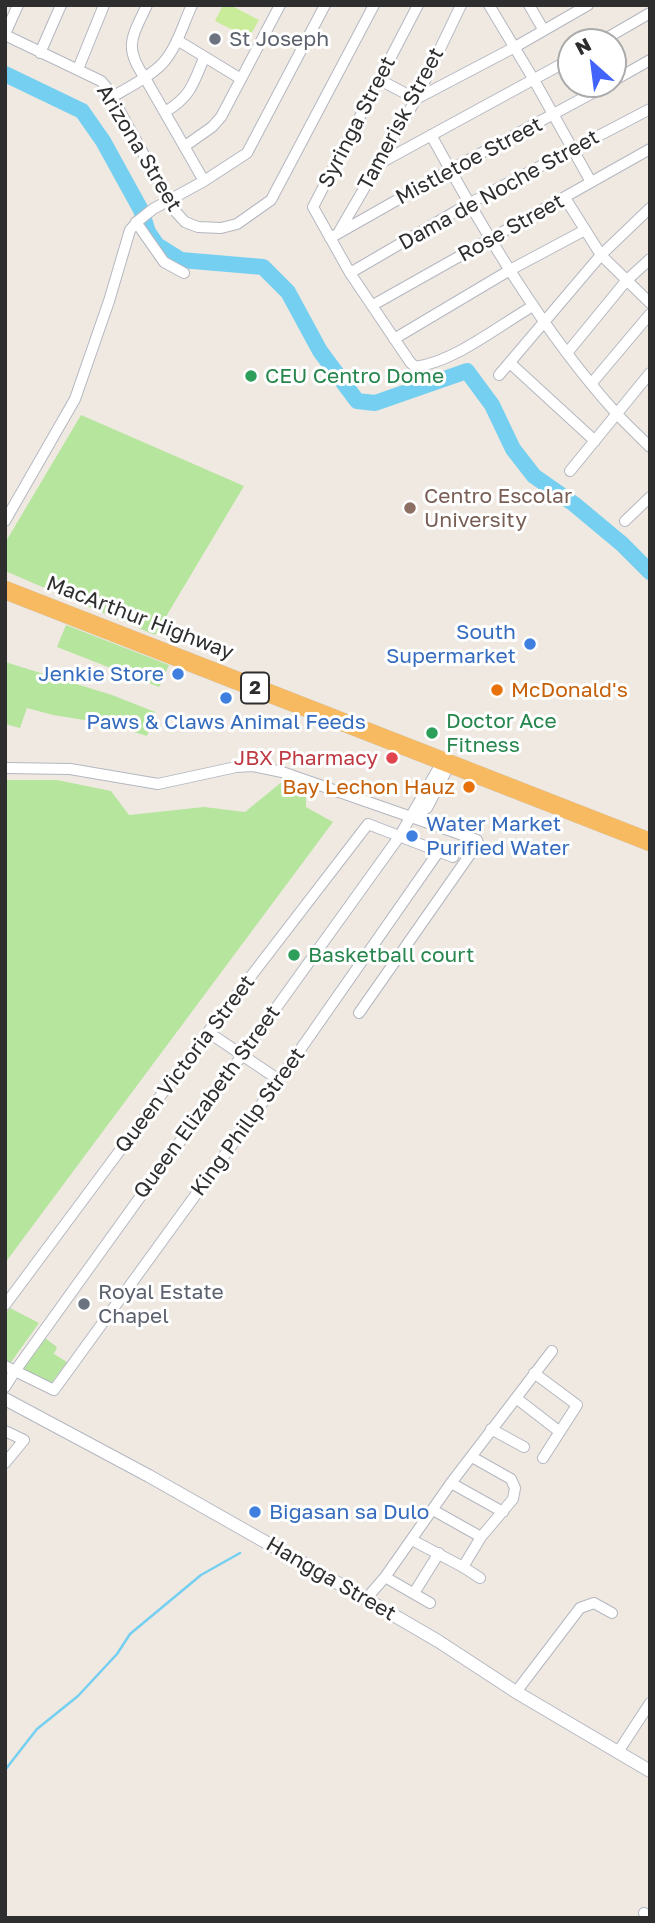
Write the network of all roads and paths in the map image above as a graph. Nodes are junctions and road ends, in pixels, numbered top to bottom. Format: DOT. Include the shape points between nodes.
graph roads {
  1 [pos="18,5"];
  2 [pos="61,5"];
  3 [pos="104,5"];
  4 [pos="146,5"];
  5 [pos="192,5"];
  6 [pos="325,5"];
  7 [pos="374,5"];
  8 [pos="418,5"];
  9 [pos="461,5"];
  10 [pos="489,5"];
  11 [pos="529,5"];
  12 [pos="644,5"];
  13 [pos="278,6"];
  14 [pos="580,7"];
  15 [pos="650,13"];
  16 [pos="624,28"];
  17 [pos="543,29"];
  18 [pos="5,35"];
  19 [pos="177,40"];
  20 [pos="515,47"];
  21 [pos="40,53"];
  22 [pos="204,58"];
  23 [pos="650,60"];
  24 [pos="557,67"];
  25 [pos="78,69"];
  26 [pos="627,74"];
  27 [pos="145,78"];
  28 [pos="241,79"];
  29 [pos="378,79"];
  30 [pos="534,80"];
  31 [pos="112,97"];
  32 [pos="584,98"];
  33 [pos="416,99"];
  34 [pos="650,109"];
  35 [pos="165,112"];
  36 [pos="554,115"];
  37 [pos="431,135"];
  38 [pos="185,146"];
  39 [pos="573,149"];
  40 [pos="650,149"];
  41 [pos="379,164"];
  42 [pos="450,170"];
  43 [pos="204,181"];
  44 [pos="591,182"];
  45 [pos="565,198"];
  46 [pos="169,202"];
  47 [pos="470,203"];
  48 [pos="650,208"];
  49 [pos="137,221"];
  50 [pos="585,230"];
  51 [pos="334,235"];
  52 [pos="492,239"];
  53 [pos="601,255"];
  54 [pos="650,259"];
  55 [pos="509,270"];
  56 [pos="184,273"];
  57 [pos="350,273"];
  58 [pos="626,281"];
  59 [pos="650,303"];
  60 [pos="373,305"];
  61 [pos="533,306"];
  62 [pos="650,314"];
  63 [pos="545,323"];
  64 [pos="394,339"];
  65 [pos="567,353"];
  66 [pos="510,363"];
  67 [pos="650,373"];
  68 [pos="499,375"];
  69 [pos="592,384"];
  70 [pos="616,414"];
  71 [pos="650,429"];
  72 [pos="594,441"];
  73 [pos="646,443"];
  74 [pos="570,471"];
  75 [pos="650,497"];
  76 [pos="625,521"];
  77 [pos="5,522"];
  78 [pos="5,590"];
  79 [pos="446,763"];
  80 [pos="5,768"];
  81 [pos="410,818"];
  82 [pos="399,837"];
  83 [pos="650,842"];
  84 [pos="439,852"];
  85 [pos="453,857"];
  86 [pos="359,1013"];
  87 [pos="208,1032"];
  88 [pos="240,1056"];
  89 [pos="279,1080"];
  90 [pos="5,1306"];
  91 [pos="552,1351"];
  92 [pos="10,1368"];
  93 [pos="534,1373"];
  94 [pos="5,1387"];
  95 [pos="516,1398"];
  96 [pos="5,1399"];
  97 [pos="491,1429"];
  98 [pos="5,1430"];
  99 [pos="560,1432"];
  100 [pos="524,1447"];
  101 [pos="472,1457"];
  102 [pos="543,1458"];
  103 [pos="5,1463"];
  104 [pos="451,1483"];
  105 [pos="433,1510"];
  106 [pos="503,1512"];
  107 [pos="481,1537"];
  108 [pos="412,1540"];
  109 [pos="439,1553"];
  110 [pos="463,1567"];
  111 [pos="385,1577"];
  112 [pos="480,1578"];
  113 [pos="414,1593"];
  114 [pos="366,1599"];
  115 [pos="430,1604"];
  116 [pos="612,1613"];
  117 [pos="516,1692"];
  118 [pos="650,1703"];
  119 [pos="618,1752"];
  120 [pos="650,1771"];
  1 -- 18 [label="street"];
  2 -- 21 [label="street"];
  3 -- 25 [label="street"];
  4 -- 27 [label="street" via="131,51"];
  5 -- 19 [label="street"];
  6 -- 43 [label="street" via="252,145"];
  7 -- 46 [label="street, Arizona Street" via="271,200 237,224 221,228 185,222"];
  8 -- 29 [label="street, Syringa Street"];
  9 -- 33 [label="street, Tamerisk Street"];
  10 -- 20 [label="street"];
  11 -- 17 [label="street"];
  12 -- 15 [label="street"];
  13 -- 28 [label="street"];
  14 -- 17 [label="street"];
  15 -- 16 [label="street"];
  17 -- 20 [label="street"];
  18 -- 21 [label="street, Arizona Street"];
  19 -- 22 [label="street"];
  19 -- 27 [label="street" via="163,64"];
  20 -- 30 [label="street"];
  20 -- 33 [label="street"];
  21 -- 25 [label="street, Arizona Street"];
  22 -- 28 [label="street"];
  22 -- 35 [label="street" via="183,101"];
  23 -- 26 [label="street, Mistletoe Street"];
  24 -- 30 [label="street"];
  25 -- 31 [label="street, Arizona Street" via="101,81"];
  27 -- 31 [label="street"];
  27 -- 35 [label="street"];
  28 -- 38 [label="street" via="221,117"];
  29 -- 33 [label="street"];
  29 -- 51 [label="street, Syringa Street" via="313,207"];
  30 -- 36 [label="street"];
  30 -- 37 [label="street"];
  31 -- 46 [label="street, Arizona Street"];
  32 -- 36 [label="street, Mistletoe Street"];
  33 -- 41 [label="street, Tamerisk Street"];
  34 -- 39 [label="street, Dama de Noche Street"];
  35 -- 38 [label="street"];
  36 -- 39 [label="street"];
  36 -- 42 [label="street, Mistletoe Street"];
  37 -- 41 [label="street"];
  37 -- 42 [label="street"];
  38 -- 43 [label="street"];
  39 -- 44 [label="street"];
  39 -- 47 [label="street, Dama de Noche Street"];
  40 -- 44 [label="street, Rose Street"];
  41 -- 51 [label="street, Tamerisk Street"];
  42 -- 47 [label="street"];
  42 -- 51 [label="street, Mistletoe Street"];
  43 -- 46 [label="street"];
  44 -- 45 [label="street, Rose Street"];
  45 -- 50 [label="street"];
  45 -- 52 [label="street, Rose Street"];
  46 -- 49 [label="street"];
  47 -- 52 [label="street"];
  47 -- 57 [label="street, Dama de Noche Street"];
  48 -- 53 [label="street"];
  49 -- 56 [label="street" via="164,262"];
  49 -- 77 [label="street" via="130,230 75,399"];
  50 -- 53 [label="street"];
  50 -- 55 [label="street"];
  51 -- 57 [label="street"];
  52 -- 55 [label="street"];
  52 -- 60 [label="street, Rose Street"];
  53 -- 58 [label="street"];
  53 -- 63 [label="street"];
  54 -- 58 [label="street"];
  55 -- 61 [label="street"];
  55 -- 64 [label="street"];
  57 -- 60 [label="street"];
  58 -- 59 [label="street"];
  58 -- 65 [label="street"];
  60 -- 64 [label="street"];
  61 -- 63 [label="street"];
  61 -- 64 [label="street" via="469,346 420,366 410,362"];
  62 -- 69 [label="street"];
  63 -- 65 [label="street"];
  63 -- 66 [label="street"];
  65 -- 69 [label="street"];
  66 -- 68 [label="street"];
  66 -- 72 [label="street"];
  67 -- 70 [label="street"];
  69 -- 70 [label="street"];
  70 -- 72 [label="street"];
  70 -- 73 [label="street"];
  71 -- 73 [label="street"];
  72 -- 74 [label="street"];
  75 -- 76 [label="street"];
  78 -- 79 [label="highway, MacArthur Highway / 2"];
  79 -- 81 [label="street, Queen Elizabeth Street" via="423,812"];
  79 -- 83 [label="highway, MacArthur Highway / 2"];
  80 -- 81 [label="street" via="70,769 158,784 254,766"];
  81 -- 82 [label="street, Queen Elizabeth Street"];
  81 -- 86 [label="street" via="478,844"];
  82 -- 84 [label="street"];
  82 -- 87 [label="street, Queen Victoria Street" via="368,824"];
  82 -- 88 [label="street, Queen Elizabeth Street"];
  84 -- 85 [label="street"];
  84 -- 89 [label="street, King Phillp Street"];
  87 -- 88 [label="street"];
  87 -- 90 [label="street, Queen Victoria Street"];
  88 -- 89 [label="street"];
  88 -- 92 [label="street, Queen Elizabeth Street"];
  89 -- 92 [label="street, King Phillp Street" via="54,1390"];
  91 -- 93 [label="street"];
  92 -- 94 [label="street, Queen Elizabeth Street"];
  93 -- 95 [label="street"];
  93 -- 99 [label="street" via="577,1405"];
  95 -- 97 [label="street"];
  95 -- 99 [label="street"];
  96 -- 114 [label="street, Hangga Street"];
  97 -- 100 [label="street"];
  97 -- 101 [label="street"];
  98 -- 103 [label="street" via="24,1440"];
  99 -- 102 [label="street"];
  101 -- 104 [label="street"];
  101 -- 106 [label="street" via="514,1483 513,1499"];
  104 -- 105 [label="street"];
  104 -- 106 [label="street"];
  105 -- 107 [label="street"];
  105 -- 108 [label="street"];
  106 -- 107 [label="street"];
  107 -- 110 [label="street"];
  108 -- 109 [label="street"];
  108 -- 111 [label="street"];
  109 -- 110 [label="street"];
  109 -- 113 [label="street"];
  110 -- 112 [label="street"];
  111 -- 113 [label="street"];
  111 -- 114 [label="street"];
  113 -- 115 [label="street"];
  114 -- 117 [label="street, Hangga Street"];
  116 -- 117 [label="street" via="594,1603 580,1608"];
  117 -- 119 [label="street, Hangga Street"];
  118 -- 119 [label="street"];
  119 -- 120 [label="street, Hangga Street"];
}
